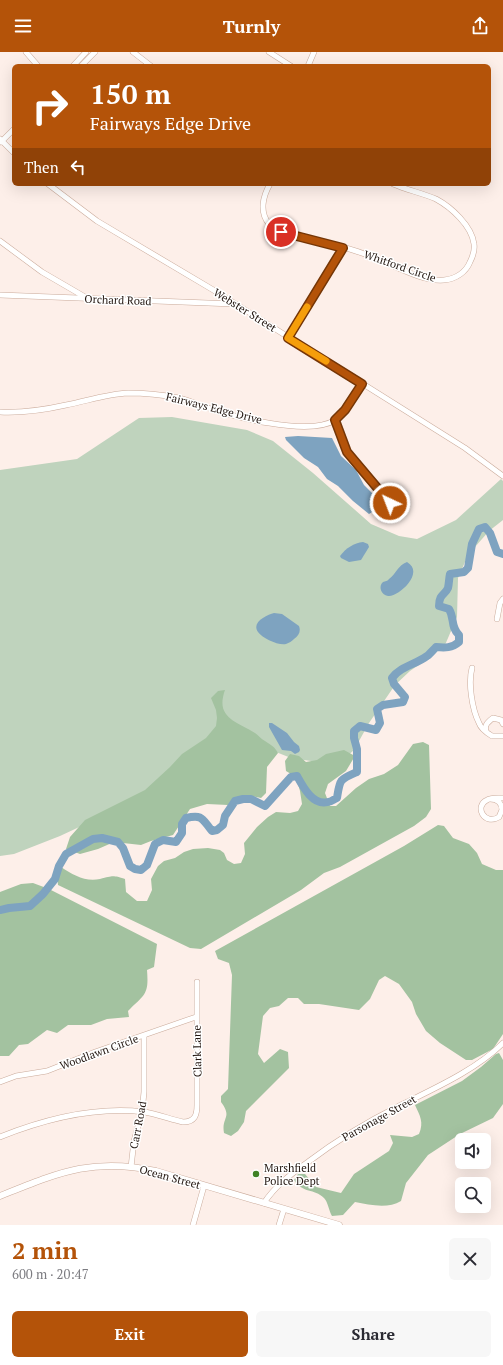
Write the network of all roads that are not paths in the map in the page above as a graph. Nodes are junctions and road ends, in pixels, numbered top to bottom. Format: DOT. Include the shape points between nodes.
graph roads {
  1 [pos="26,52"];
  2 [pos="86,52"];
  3 [pos="95,52"];
  4 [pos="133,52"];
  5 [pos="269,52"];
  6 [pos="314,52"];
  7 [pos="36,64"];
  8 [pos="75,64"];
  9 [pos="83,64"];
  10 [pos="148,64"];
  11 [pos="288,64"];
  12 [pos="309,64"];
  13 [pos="12,131"];
  14 [pos="1,141"];
  15 [pos="12,151"];
  16 [pos="51,186"];
  17 [pos="269,186"];
  18 [pos="399,186"];
  19 [pos="0,241"];
  20 [pos="343,248"];
  21 [pos="0,295"];
  22 [pos="88,299"];
  23 [pos="235,304"];
  24 [pos="288,338"];
  25 [pos="362,384"];
  26 [pos="0,412"];
  27 [pos="335,420"];
  28 [pos="503,476"];
  29 [pos="390,503"];
  30 [pos="503,599"];
  31 [pos="497,619"];
  32 [pos="472,668"];
  33 [pos="503,724"];
  34 [pos="486,731"];
  35 [pos="503,736"];
  36 [pos="490,798"];
  37 [pos="503,798"];
  38 [pos="197,982"];
  39 [pos="196,1017"];
  40 [pos="144,1036"];
  41 [pos="503,1043"];
  42 [pos="0,1082"];
  43 [pos="142,1112"];
  44 [pos="0,1137"];
  45 [pos="131,1167"];
  46 [pos="204,1186"];
  47 [pos="0,1196"];
  48 [pos="264,1203"];
  49 [pos="284,1209"];
  50 [pos="193,1225"];
  51 [pos="279,1225"];
  52 [pos="339,1225"];
  1 -- 7 [label="street"];
  2 -- 8 [label="street"];
  3 -- 9 [label="street"];
  4 -- 10 [label="street"];
  5 -- 11 [label="street"];
  6 -- 12 [label="street"];
  13 -- 14 [label="street"];
  14 -- 15 [label="street"];
  16 -- 23 [label="street, Webster Street" via="97,221"];
  17 -- 20 [label="street, Whitford Circle" via="264,194 263,206 265,217 272,227 286,234"];
  18 -- 20 [label="street, Whitford Circle" via="444,204 464,223 474,246 473,257 464,271 453,278 433,280"];
  19 -- 22 [label="street" via="42,272"];
  20 -- 24 [label="street"];
  21 -- 22 [label="street, Orchard Road"];
  22 -- 23 [label="street, Orchard Road"];
  23 -- 24 [label="street, Webster Street"];
  24 -- 25 [label="street, Webster Street"];
  25 -- 27 [label="street"];
  25 -- 28 [label="street, Webster Street" via="465,448"];
  26 -- 27 [label="street, Fairways Edge Drive" via="41,410 100,397 139,393 180,399 259,421 307,427"];
  27 -- 29 [label="street" via="347,452"];
  30 -- 31 [label="street"];
  32 -- 34 [label="street" via="470,685 474,707 479,724"];
  33 -- 34 [label="street" via="501,720 493,718 486,723"];
  34 -- 35 [label="street" via="492,736"];
  36 -- 36 [label="street" via="483,803 481,811 486,818 494,820 500,815 502,807 498,800"];
  36 -- 37 [label="street"];
  38 -- 39 [label="street, Clark Lane"];
  39 -- 40 [label="street, Woodlawn Circle"];
  39 -- 43 [label="street, Clark Lane" via="197,1113 193,1119 183,1122"];
  40 -- 42 [label="street, Woodlawn Circle" via="47,1071 16,1076"];
  40 -- 43 [label="street, Carr Road"];
  41 -- 48 [label="street, Parsonage Street" via="452,1079 328,1146 276,1187"];
  43 -- 44 [label="street" via="105,1111 65,1116"];
  43 -- 45 [label="street, Carr Road" via="134,1140"];
  45 -- 46 [label="main road, Ocean Street" via="156,1171"];
  45 -- 47 [label="main road, Ocean Street" via="105,1165 77,1168"];
  46 -- 48 [label="main road, Ocean Street"];
  46 -- 50 [label="street"];
  48 -- 49 [label="main road, Ocean Street"];
  49 -- 51 [label="street"];
  49 -- 52 [label="main road, Ocean Street"];
}
